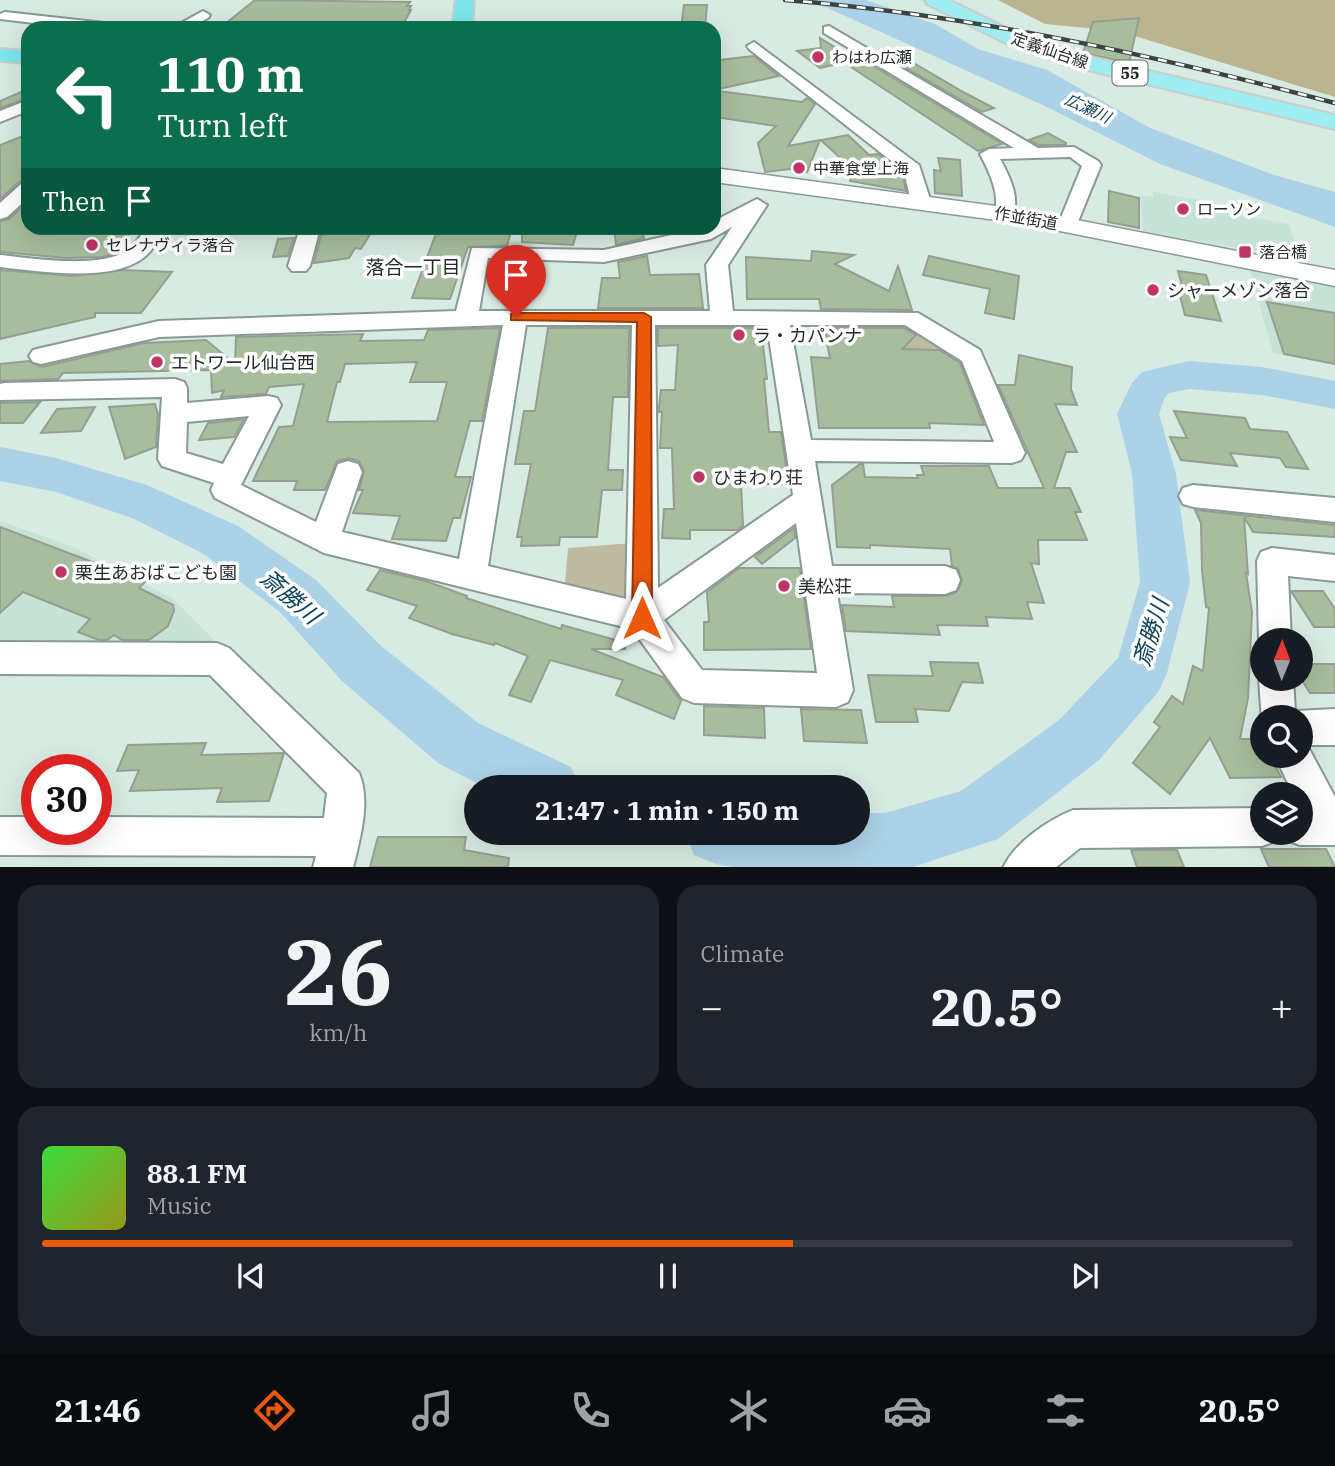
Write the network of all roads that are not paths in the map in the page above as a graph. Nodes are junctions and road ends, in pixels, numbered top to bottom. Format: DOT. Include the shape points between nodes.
graph roads {
  1 [pos="465,0"];
  2 [pos="934,0"];
  3 [pos="202,15"];
  4 [pos="5,16"];
  5 [pos="50,21"];
  6 [pos="191,21"];
  7 [pos="463,21"];
  8 [pos="829,30"];
  9 [pos="754,46"];
  10 [pos="0,54"];
  11 [pos="21,56"];
  12 [pos="21,108"];
  13 [pos="0,117"];
  14 [pos="1335,122"];
  15 [pos="1033,152"];
  16 [pos="721,177"];
  17 [pos="771,184"];
  18 [pos="21,194"];
  19 [pos="921,202"];
  20 [pos="757,205"];
  21 [pos="0,213"];
  22 [pos="1004,214"];
  23 [pos="721,225"];
  24 [pos="1068,225"];
  25 [pos="151,235"];
  26 [pos="308,235"];
  27 [pos="704,235"];
  28 [pos="0,261"];
  29 [pos="299,266"];
  30 [pos="1335,278"];
  31 [pos="516,317"];
  32 [pos="644,317"];
  33 [pos="722,317"];
  34 [pos="466,318"];
  35 [pos="777,318"];
  36 [pos="41,356"];
  37 [pos="4,392"];
  38 [pos="174,414"];
  39 [pos="800,450"];
  40 [pos="348,472"];
  41 [pos="230,477"];
  42 [pos="1193,496"];
  43 [pos="808,499"];
  44 [pos="1335,510"];
  45 [pos="324,540"];
  46 [pos="1335,568"];
  47 [pos="471,575"];
  48 [pos="819,579"];
  49 [pos="944,580"];
  50 [pos="642,618"];
  51 [pos="1275,628"];
  52 [pos="0,658"];
  53 [pos="1313,727"];
  54 [pos="1335,727"];
  55 [pos="1298,768"];
  56 [pos="1322,826"];
  57 [pos="1250,827"];
  58 [pos="0,836"];
  59 [pos="337,852"];
  60 [pos="1023,867"];
  1 -- 7 [label="highway"];
  2 -- 14 [label="main road, 定義仙台線 / 55" via="1011,38 1071,59"];
  3 -- 6 [label="street"];
  4 -- 5 [label="street"];
  8 -- 15 [label="street"];
  9 -- 19 [label="street" via="913,169"];
  10 -- 11 [label="highway"];
  12 -- 13 [label="street"];
  15 -- 22 [label="street" via="989,154 1001,177"];
  15 -- 24 [label="street" via="1074,152 1092,165"];
  16 -- 17 [label="street, 作並街道"];
  17 -- 19 [label="street, 作並街道"];
  17 -- 20 [label="street"];
  18 -- 21 [label="street"];
  19 -- 22 [label="street, 作並街道"];
  20 -- 23 [label="street"];
  20 -- 33 [label="street" via="717,265"];
  22 -- 24 [label="street, 作並街道"];
  24 -- 30 [label="street, 作並街道"];
  25 -- 28 [label="street" via="135,255 112,263 59,266"];
  26 -- 29 [label="street"];
  27 -- 34 [label="street" via="604,256 479,251"];
  31 -- 32 [label="street"];
  31 -- 34 [label="street"];
  31 -- 47 [label="street"];
  32 -- 33 [label="street"];
  32 -- 50 [label="street"];
  33 -- 35 [label="street"];
  34 -- 36 [label="street" via="159,329"];
  35 -- 39 [label="street"];
  35 -- 39 [label="street" via="910,318 972,356 1012,453"];
  37 -- 38 [label="street" via="175,388"];
  38 -- 41 [label="street" via="172,459"];
  38 -- 41 [label="street" via="268,405"];
  39 -- 43 [label="street"];
  40 -- 45 [label="street"];
  41 -- 45 [label="street" via="225,490"];
  42 -- 44 [label="street"];
  43 -- 48 [label="street"];
  43 -- 50 [label="street"];
  45 -- 47 [label="street"];
  46 -- 51 [label="street" via="1272,561"];
  47 -- 50 [label="street"];
  48 -- 49 [label="street"];
  48 -- 50 [label="street" via="836,690 694,686"];
  52 -- 59 [label="street" via="217,659 346,786"];
  53 -- 54 [label="street"];
  55 -- 56 [label="street"];
  57 -- 60 [label="street" via="1073,829"];
  58 -- 59 [label="street"];
}
